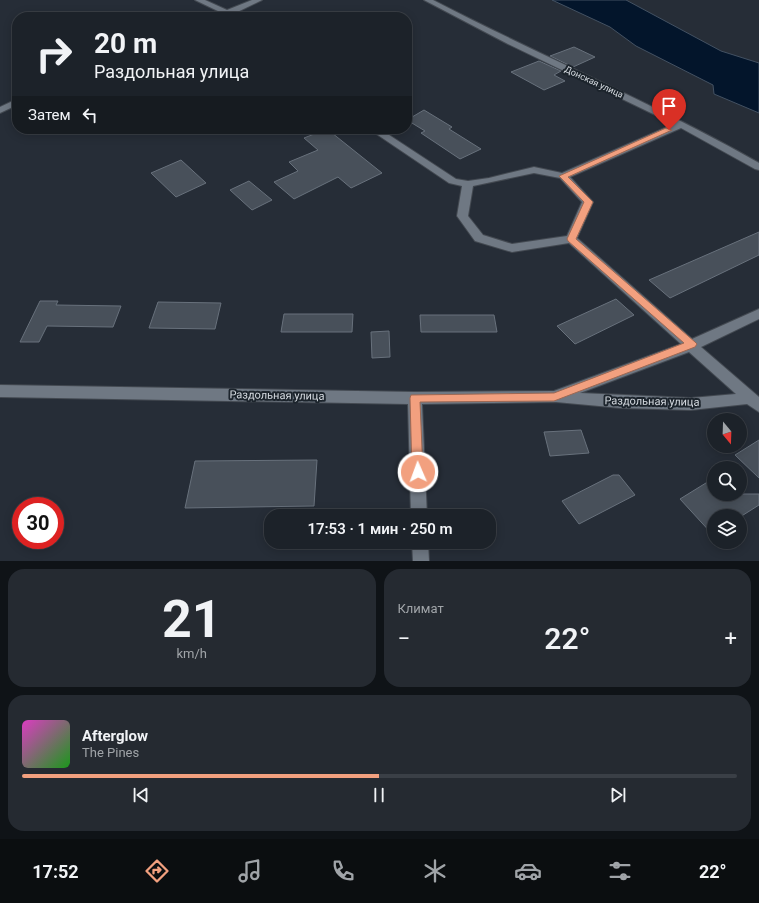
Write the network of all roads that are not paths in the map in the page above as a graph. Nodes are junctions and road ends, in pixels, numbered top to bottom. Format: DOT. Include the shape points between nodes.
graph roads {
  1 [pos="199,0"];
  2 [pos="258,0"];
  3 [pos="428,0"];
  4 [pos="220,12"];
  5 [pos="232,12"];
  6 [pos="12,104"];
  7 [pos="0,110"];
  8 [pos="682,124"];
  9 [pos="382,134"];
  10 [pos="759,167"];
  11 [pos="563,176"];
  12 [pos="468,184"];
  13 [pos="571,239"];
  14 [pos="759,314"];
  15 [pos="692,344"];
  16 [pos="0,391"];
  17 [pos="554,397"];
  18 [pos="415,398"];
  19 [pos="754,402"];
  20 [pos="419,509"];
  21 [pos="420,549"];
  22 [pos="421,561"];
  1 -- 4 [label="street"];
  2 -- 5 [label="street"];
  3 -- 8 [label="street, Донская улица" via="483,30"];
  6 -- 7 [label="street"];
  8 -- 10 [label="street, Донская улица"];
  8 -- 11 [label="street"];
  9 -- 12 [label="street" via="453,181"];
  11 -- 12 [label="street" via="534,170"];
  11 -- 13 [label="street" via="588,202"];
  12 -- 13 [label="street" via="462,216 479,238 512,248"];
  13 -- 15 [label="street"];
  14 -- 15 [label="street, Раздольная улица"];
  15 -- 17 [label="street, Раздольная улица"];
  15 -- 19 [label="street"];
  16 -- 18 [label="street, Раздольная улица"];
  17 -- 18 [label="street, Раздольная улица"];
  17 -- 19 [label="street, Раздольная улица" via="691,404"];
  18 -- 20 [label="street"];
  21 -- 22 [label="street"];
}
